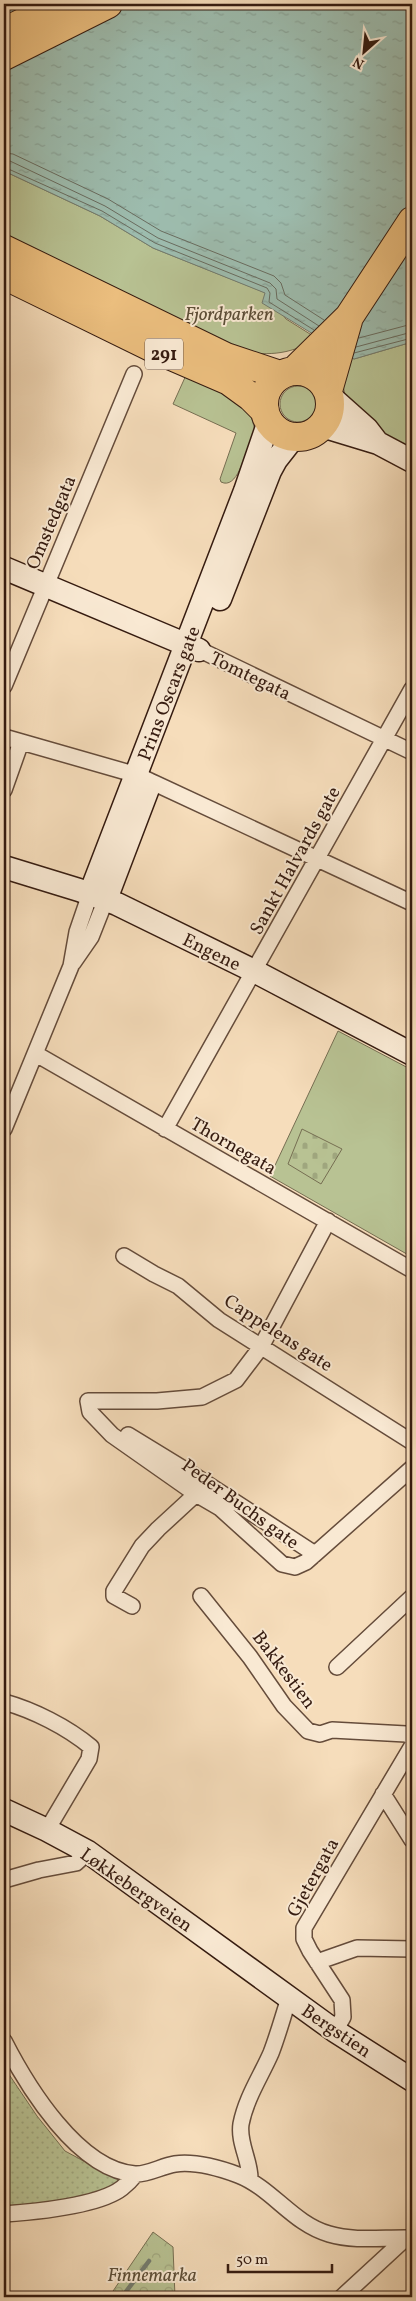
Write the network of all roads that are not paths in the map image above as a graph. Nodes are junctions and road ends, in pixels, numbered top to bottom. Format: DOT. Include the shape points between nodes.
graph roads {
  1 [pos="60,4"];
  2 [pos="108,4"];
  3 [pos="4,32"];
  4 [pos="4,56"];
  5 [pos="412,221"];
  6 [pos="4,249"];
  7 [pos="4,275"];
  8 [pos="332,347"];
  9 [pos="287,373"];
  10 [pos="134,374"];
  11 [pos="329,394"];
  12 [pos="267,416"];
  13 [pos="322,426"];
  14 [pos="294,437"];
  15 [pos="378,443"];
  16 [pos="412,461"];
  17 [pos="4,568"];
  18 [pos="46,585"];
  19 [pos="193,647"];
  20 [pos="4,686"];
  21 [pos="412,689"];
  22 [pos="4,738"];
  23 [pos="384,739"];
  24 [pos="22,742"];
  25 [pos="412,752"];
  26 [pos="144,778"];
  27 [pos="4,790"];
  28 [pos="318,859"];
  29 [pos="4,867"];
  30 [pos="98,897"];
  31 [pos="412,903"];
  32 [pos="254,971"];
  33 [pos="36,1054"];
  34 [pos="412,1054"];
  35 [pos="4,1129"];
  36 [pos="165,1129"];
  37 [pos="328,1222"];
  38 [pos="124,1256"];
  39 [pos="412,1270"];
  40 [pos="261,1347"];
  41 [pos="96,1421"];
  42 [pos="412,1442"];
  43 [pos="412,1468"];
  44 [pos="196,1494"];
  45 [pos="314,1554"];
  46 [pos="200,1596"];
  47 [pos="412,1597"];
  48 [pos="132,1606"];
  49 [pos="338,1667"];
  50 [pos="4,1702"];
  51 [pos="412,1737"];
  52 [pos="412,1746"];
  53 [pos="383,1794"];
  54 [pos="4,1810"];
  55 [pos="47,1830"];
  56 [pos="412,1840"];
  57 [pos="88,1852"];
  58 [pos="4,1880"];
  59 [pos="412,1949"];
  60 [pos="317,1962"];
  61 [pos="262,1979"];
  62 [pos="289,1998"];
  63 [pos="335,2031"];
  64 [pos="4,2041"];
  65 [pos="412,2080"];
  66 [pos="136,2174"];
  67 [pos="250,2180"];
  68 [pos="4,2214"];
  69 [pos="409,2238"];
  70 [pos="342,2297"];
  1 -- 3 [label="highway"];
  2 -- 4 [label="highway"];
  5 -- 8 [label="highway"];
  6 -- 9 [label="highway, 291" via="226,357"];
  7 -- 12 [label="highway, 291" via="155,350 229,381 251,397"];
  8 -- 9 [label="highway"];
  8 -- 11 [label="highway"];
  9 -- 11 [label="highway, 291" via="303,371 318,378"];
  9 -- 12 [label="highway" via="266,391"];
  10 -- 18 [label="street, Omstedgata"];
  11 -- 13 [label="highway" via="328,417"];
  11 -- 15 [label="main road"];
  12 -- 14 [label="highway, 291" via="284,434"];
  12 -- 19 [label="main road, Prins Oscars gate"];
  13 -- 14 [label="highway" via="305,436"];
  13 -- 15 [label="main road"];
  14 -- 19 [label="main road, Prins Oscars gate" via="270,471"];
  15 -- 16 [label="main road"];
  17 -- 18 [label="main road, Tomtegata"];
  18 -- 19 [label="main road, Tomtegata"];
  18 -- 20 [label="street, Omstedgata"];
  19 -- 23 [label="street, Tomtegata"];
  19 -- 26 [label="main road, Prins Oscars gate"];
  21 -- 23 [label="street, Sankt Halvards gate"];
  22 -- 24 [label="street"];
  23 -- 25 [label="street, Tomtegata"];
  23 -- 28 [label="street, Sankt Halvards gate"];
  24 -- 26 [label="street"];
  24 -- 27 [label="street"];
  26 -- 28 [label="street"];
  26 -- 30 [label="main road, Prins Oscars gate"];
  28 -- 31 [label="street"];
  28 -- 32 [label="street, Sankt Halvards gate"];
  29 -- 30 [label="main road, Engene"];
  30 -- 32 [label="main road, Engene"];
  30 -- 33 [label="street, Prins Oscars gate" via="91,937 71,966"];
  32 -- 34 [label="main road, Engene"];
  32 -- 36 [label="street, Sankt Halvards gate"];
  33 -- 35 [label="street, Prins Oscars gate"];
  33 -- 36 [label="street, Thornegata"];
  36 -- 37 [label="street, Thornegata"];
  37 -- 39 [label="street, Thornegata"];
  37 -- 40 [label="street"];
  38 -- 40 [label="street, Cappelens gate" via="178,1286 219,1320"];
  40 -- 41 [label="street, Peder Buchs gate" via="236,1380 202,1397 88,1401"];
  40 -- 42 [label="street, Cappelens gate"];
  41 -- 44 [label="street, Peder Buchs gate" via="112,1436"];
  41 -- 45 [label="street, Peder Buchs gate" via="115,1427"];
  43 -- 45 [label="street, Peder Buchs gate"];
  44 -- 45 [label="street, Peder Buchs gate" via="220,1508 282,1564 295,1566"];
  44 -- 48 [label="street" via="142,1546 114,1591 114,1596"];
  46 -- 51 [label="street, Bakkestien" via="250,1657 284,1706 308,1731 320,1734 332,1730 406,1734"];
  47 -- 49 [label="street"];
  50 -- 55 [label="street" via="23,1707 82,1739 91,1748 89,1759"];
  52 -- 53 [label="street, Gjetergata"];
  53 -- 56 [label="street"];
  53 -- 60 [label="street, Gjetergata" via="304,1928 304,1939"];
  54 -- 55 [label="main road, Løkkebergveien"];
  55 -- 57 [label="main road, Løkkebergveien"];
  57 -- 58 [label="street" via="76,1863"];
  57 -- 61 [label="main road, Løkkebergveien"];
  59 -- 60 [label="street" via="357,1948"];
  60 -- 63 [label="street, Gjetergata" via="342,2000 343,2017"];
  61 -- 62 [label="main road, Bergstien"];
  62 -- 63 [label="main road, Bergstien"];
  62 -- 67 [label="street" via="241,2125 251,2170"];
  63 -- 65 [label="main road, Bergstien"];
  64 -- 66 [label="street" via="27,2084 68,2136 107,2164"];
  66 -- 67 [label="street" via="190,2163"];
  66 -- 68 [label="street" via="122,2189 105,2197 30,2213"];
  67 -- 69 [label="street" via="294,2215 330,2234 358,2239"];
  69 -- 70 [label="street"];
}
